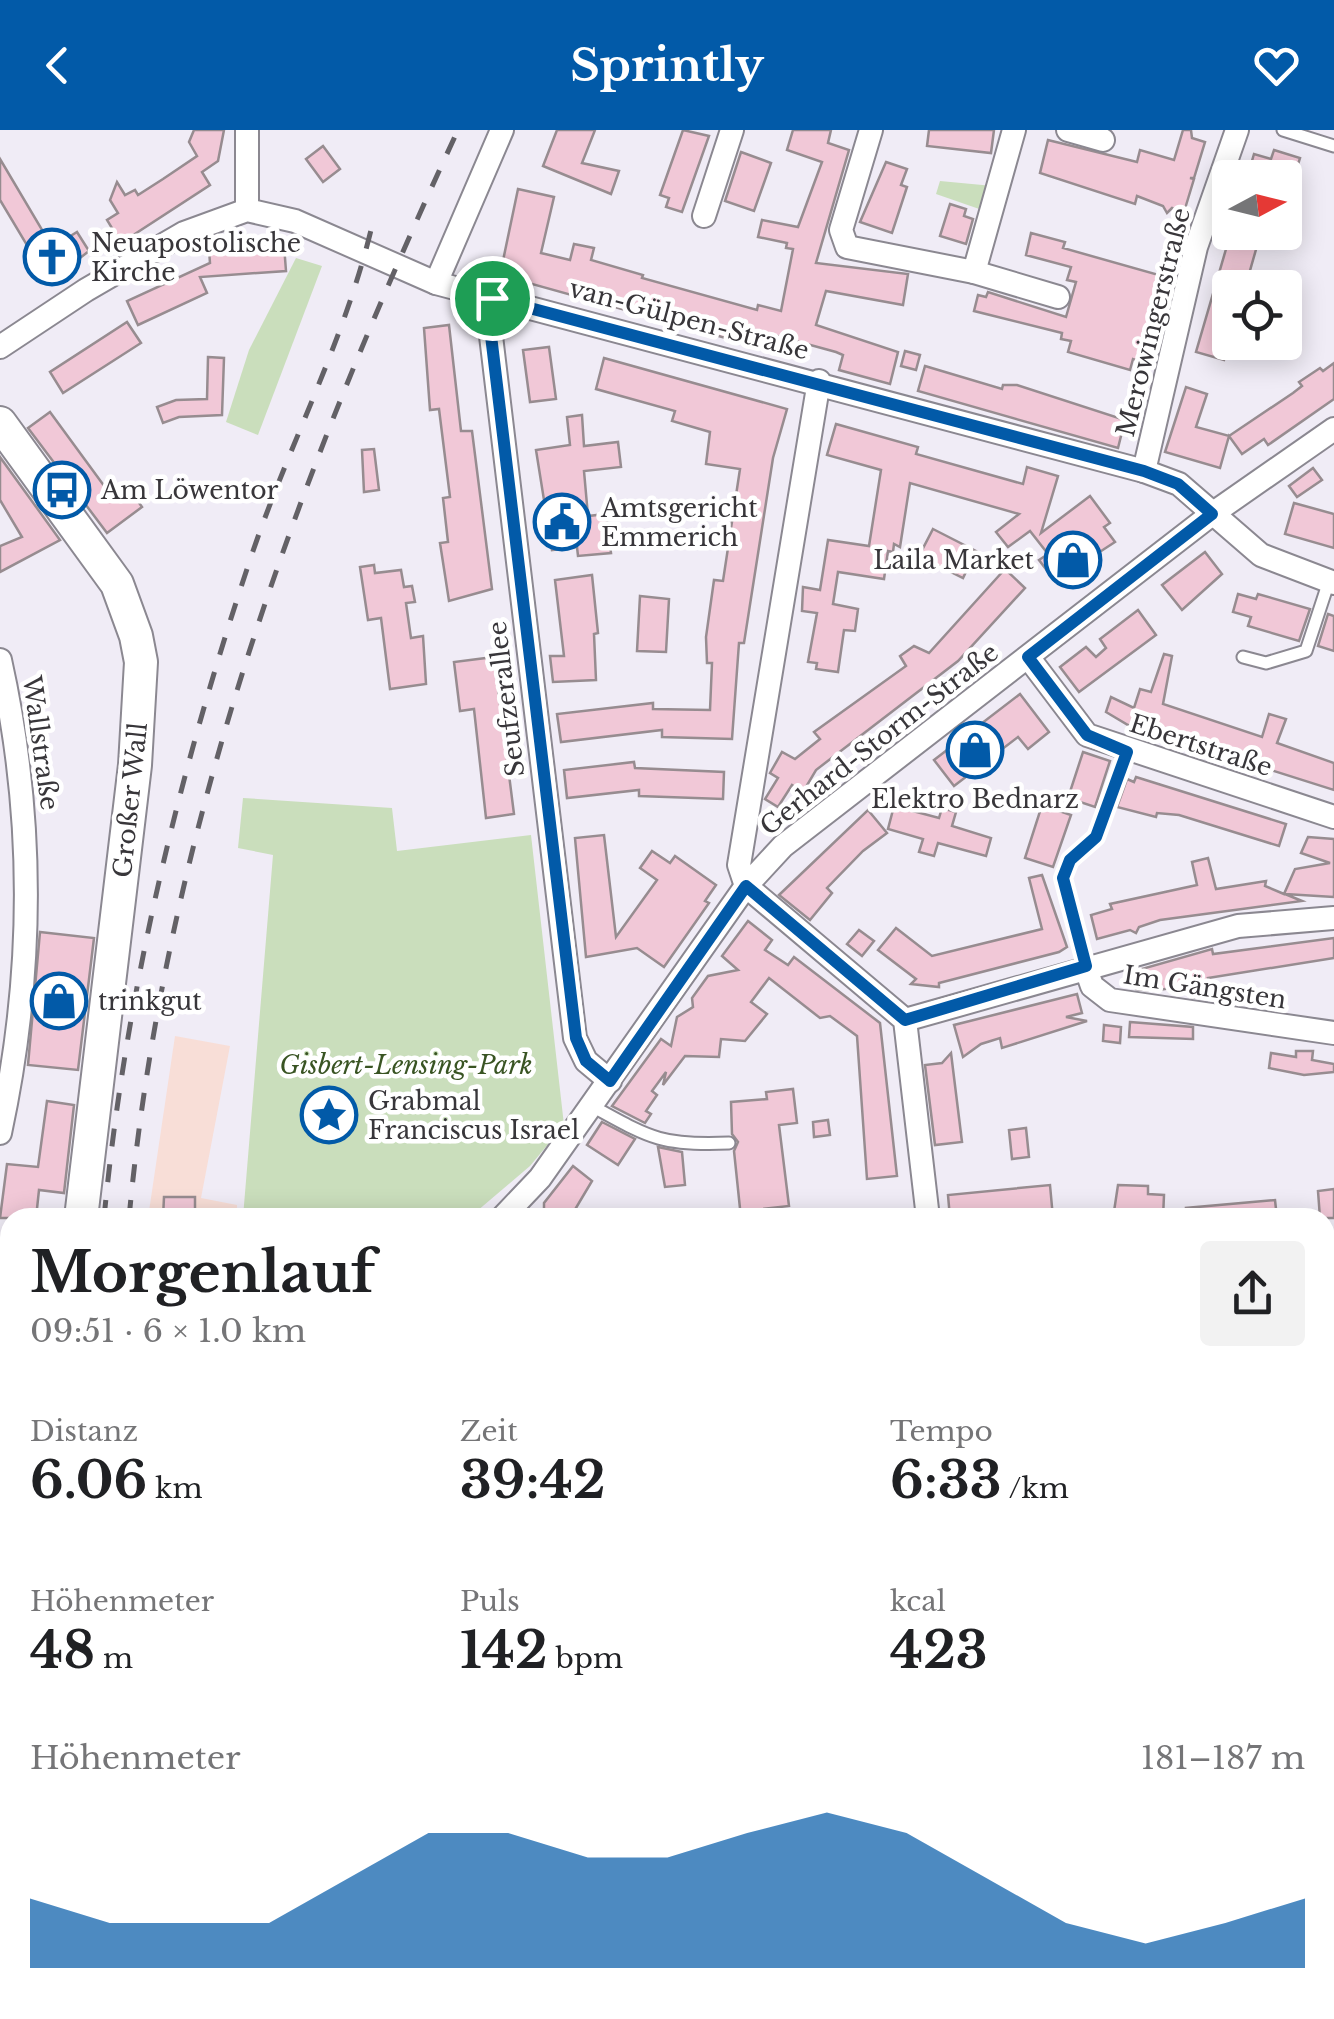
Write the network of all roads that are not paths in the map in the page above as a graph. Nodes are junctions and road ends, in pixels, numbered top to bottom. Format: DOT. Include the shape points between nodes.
graph roads {
  1 [pos="247,130"];
  2 [pos="502,130"];
  3 [pos="732,130"];
  4 [pos="871,130"];
  5 [pos="1014,130"];
  6 [pos="1068,130"];
  7 [pos="1237,130"];
  8 [pos="1282,130"];
  9 [pos="1103,140"];
  10 [pos="1334,146"];
  11 [pos="247,210"];
  12 [pos="704,216"];
  13 [pos="974,272"];
  14 [pos="436,283"];
  15 [pos="1058,297"];
  16 [pos="492,298"];
  17 [pos="0,347"];
  18 [pos="819,381"];
  19 [pos="0,423"];
  20 [pos="1334,430"];
  21 [pos="1144,471"];
  22 [pos="1212,514"];
  23 [pos="1332,582"];
  24 [pos="1028,657"];
  25 [pos="1243,657"];
  26 [pos="0,660"];
  27 [pos="1127,752"];
  28 [pos="1334,817"];
  29 [pos="746,886"];
  30 [pos="1334,918"];
  31 [pos="1086,966"];
  32 [pos="905,1020"];
  33 [pos="1334,1033"];
  34 [pos="610,1081"];
  35 [pos="592,1106"];
  36 [pos="0,1132"];
  37 [pos="729,1143"];
  38 [pos="83,1208"];
  39 [pos="512,1208"];
  40 [pos="927,1208"];
  1 -- 11 [label="street"];
  2 -- 14 [label="street"];
  3 -- 12 [label="street"];
  4 -- 13 [label="street" via="841,230 847,247"];
  5 -- 13 [label="street"];
  6 -- 9 [label="street"];
  7 -- 21 [label="street, Merowingerstraße" via="1196,247"];
  8 -- 10 [label="lane"];
  11 -- 14 [label="street, van-Gülpen-Straße" via="295,221"];
  11 -- 17 [label="street" via="184,233"];
  13 -- 15 [label="street"];
  14 -- 16 [label="street, van-Gülpen-Straße"];
  16 -- 18 [label="street, van-Gülpen-Straße"];
  16 -- 34 [label="street, Seufzerallee" via="500,426 576,1038 586,1061"];
  18 -- 21 [label="street, van-Gülpen-Straße"];
  18 -- 29 [label="street" via="739,865"];
  19 -- 38 [label="main road, Großer Wall" via="116,584 141,662"];
  20 -- 22 [label="street, Gerhard-Storm-Straße"];
  21 -- 22 [label="street, van-Gülpen-Straße" via="1178,484"];
  22 -- 23 [label="street, van-Gülpen-Straße" via="1261,555"];
  22 -- 24 [label="street, Gerhard-Storm-Straße"];
  23 -- 25 [label="lane" via="1306,651 1266,663"];
  24 -- 27 [label="street, Ebertstraße" via="1087,735"];
  24 -- 29 [label="street, Gerhard-Storm-Straße" via="783,846"];
  26 -- 36 [label="street, Wallstraße" via="23,790 28,877 26,952"];
  27 -- 28 [label="street, Ebertstraße"];
  27 -- 31 [label="lane" via="1096,837 1070,860 1063,878"];
  29 -- 32 [label="street"];
  29 -- 34 [label="street, Gerhard-Storm-Straße"];
  30 -- 31 [label="street" via="1238,926"];
  31 -- 32 [label="street"];
  31 -- 33 [label="street, Im Gängsten" via="1092,986 1110,1000"];
  32 -- 40 [label="street"];
  34 -- 35 [label="street, Gerhard-Storm-Straße"];
  35 -- 37 [label="lane" via="676,1146"];
  35 -- 39 [label="street, Gerhard-Storm-Straße"];
}
